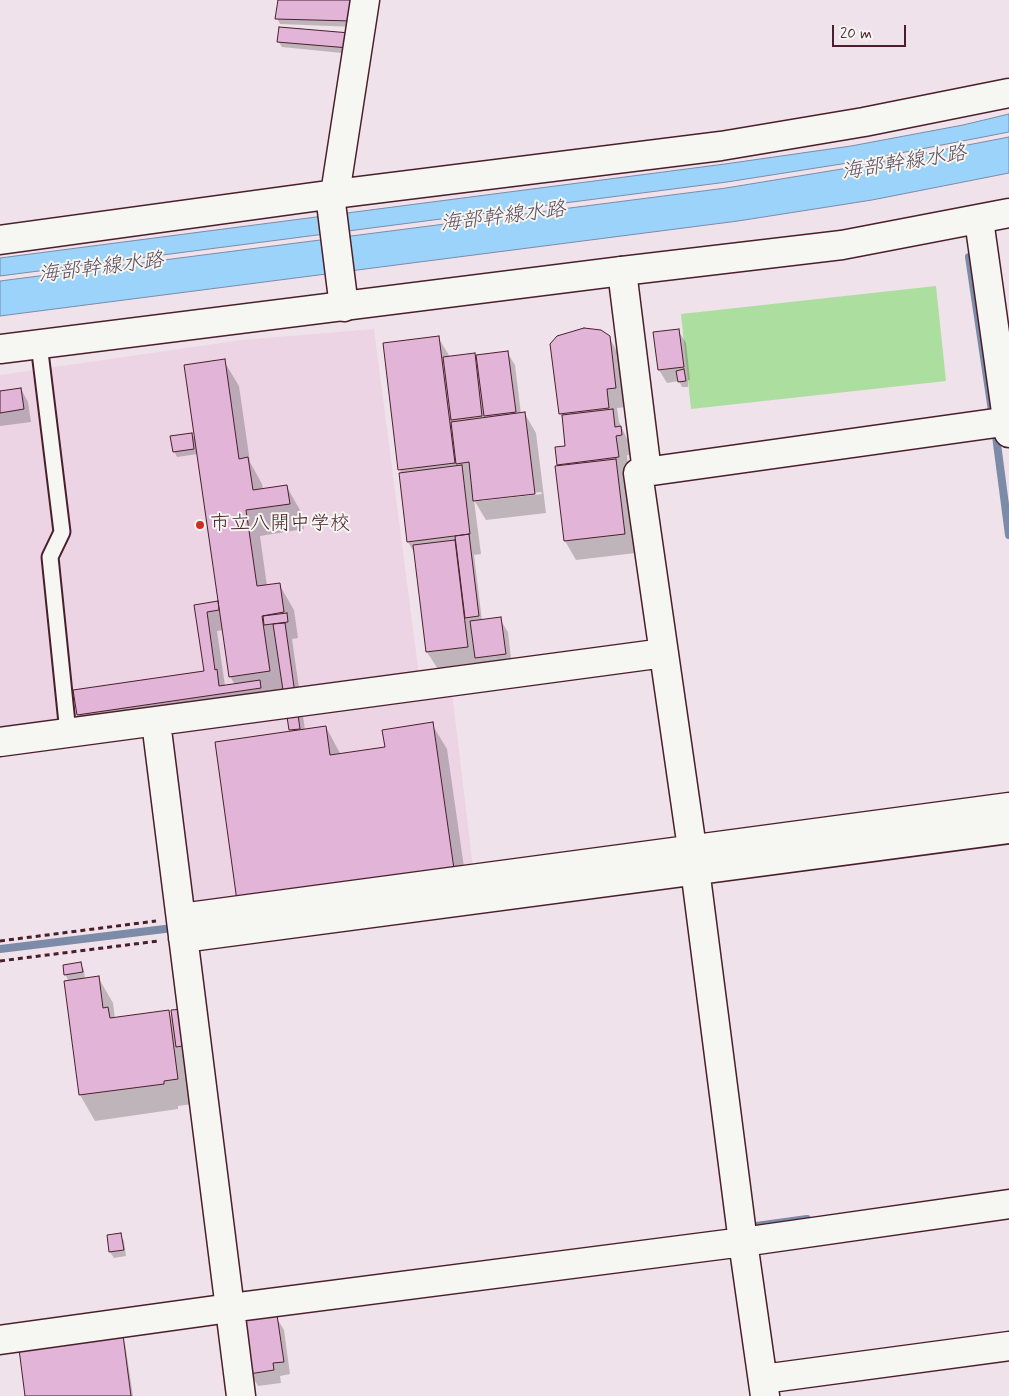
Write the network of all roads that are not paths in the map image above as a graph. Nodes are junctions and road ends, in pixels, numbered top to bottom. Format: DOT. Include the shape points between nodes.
graph roads {
  1 [pos="365,0"];
  2 [pos="1009,94"];
  3 [pos="332,198"];
  4 [pos="1009,213"];
  5 [pos="979,220"];
  6 [pos="0,240"];
  7 [pos="622,271"];
  8 [pos="344,307"];
  9 [pos="39,344"];
  10 [pos="0,349"];
  11 [pos="1009,425"];
  12 [pos="648,472"];
  13 [pos="664,653"];
  14 [pos="156,722"];
  15 [pos="68,733"];
  16 [pos="0,742"];
  17 [pos="1009,807"];
  18 [pos="1009,829"];
  19 [pos="693,859"];
  20 [pos="182,928"];
  21 [pos="1009,1204"];
  22 [pos="743,1242"];
  23 [pos="230,1308"];
  24 [pos="0,1340"];
  25 [pos="1009,1346"];
  26 [pos="764,1387"];
  27 [pos="241,1396"];
  1 -- 3 [label="street"];
  2 -- 3 [label="street" via="721,146"];
  3 -- 6 [label="street"];
  3 -- 8 [label="street"];
  4 -- 5 [label="street"];
  5 -- 7 [label="street" via="842,245"];
  5 -- 11 [label="street"];
  7 -- 8 [label="street"];
  7 -- 12 [label="street"];
  8 -- 9 [label="street"];
  9 -- 10 [label="street"];
  9 -- 15 [label="lane" via="62,532 50,557"];
  11 -- 12 [label="street"];
  12 -- 13 [label="street" via="638,473"];
  13 -- 14 [label="street"];
  13 -- 19 [label="street"];
  14 -- 15 [label="street"];
  14 -- 20 [label="street"];
  15 -- 16 [label="street"];
  17 -- 19 [label="street"];
  18 -- 19 [label="street"];
  19 -- 20 [label="street"];
  19 -- 22 [label="street"];
  20 -- 23 [label="street"];
  21 -- 22 [label="street"];
  22 -- 23 [label="street"];
  22 -- 26 [label="street"];
  23 -- 24 [label="street"];
  23 -- 27 [label="street"];
  25 -- 26 [label="street"];
}
